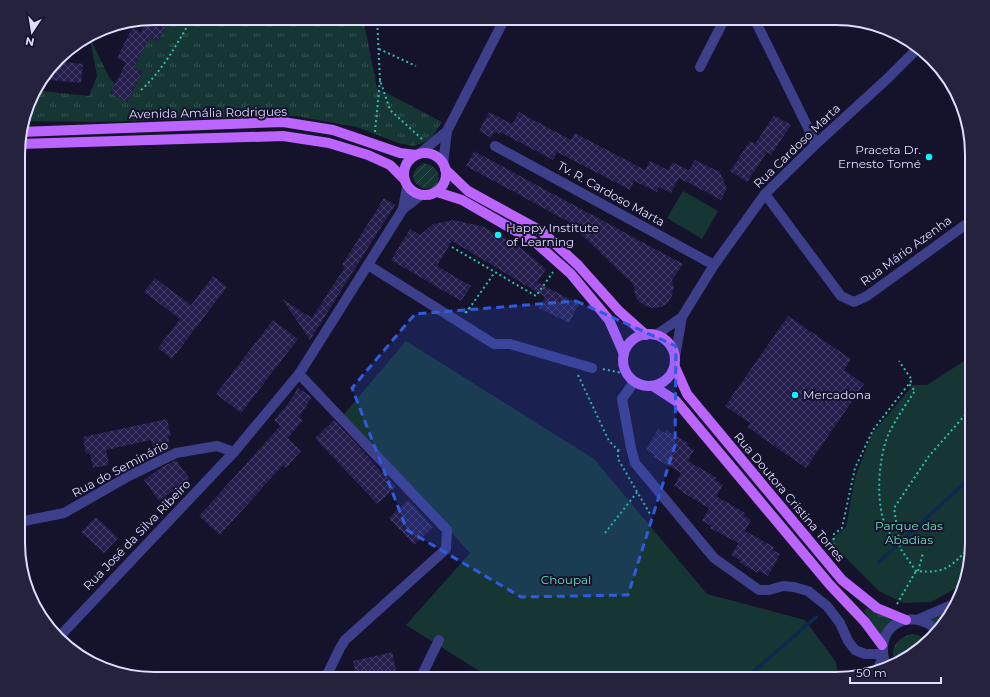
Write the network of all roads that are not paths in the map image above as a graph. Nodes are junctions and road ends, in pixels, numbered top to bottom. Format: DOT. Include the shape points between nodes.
graph roads {
  1 [pos="501,25"];
  2 [pos="721,25"];
  3 [pos="757,25"];
  4 [pos="914,52"];
  5 [pos="700,67"];
  6 [pos="447,131"];
  7 [pos="27,132"];
  8 [pos="26,144"];
  9 [pos="816,144"];
  10 [pos="495,146"];
  11 [pos="416,156"];
  12 [pos="444,167"];
  13 [pos="406,183"];
  14 [pos="437,192"];
  15 [pos="765,194"];
  16 [pos="421,195"];
  17 [pos="403,209"];
  18 [pos="965,225"];
  19 [pos="368,265"];
  20 [pos="714,265"];
  21 [pos="682,317"];
  22 [pos="651,335"];
  23 [pos="624,354"];
  24 [pos="675,362"];
  25 [pos="592,368"];
  26 [pos="299,374"];
  27 [pos="630,378"];
  28 [pos="653,386"];
  29 [pos="234,452"];
  30 [pos="25,521"];
  31 [pos="948,606"];
  32 [pos="918,619"];
  33 [pos="906,620"];
  34 [pos="934,627"];
  35 [pos="62,633"];
  36 [pos="439,640"];
  37 [pos="883,656"];
  38 [pos="328,672"];
  39 [pos="423,672"];
  1 -- 6 [label="street"];
  2 -- 5 [label="street"];
  3 -- 9 [label="street"];
  4 -- 9 [label="street, Rua Cardoso Marta"];
  6 -- 11 [label="street"];
  6 -- 12 [label="street"];
  7 -- 11 [label="main road, Avenida Amália Rodrigues" via="283,122 333,130"];
  8 -- 13 [label="main road, Avenida Amália Rodrigues" via="282,136 329,142 368,155 390,165"];
  9 -- 15 [label="street, Rua Cardoso Marta"];
  10 -- 20 [label="street, Tv. R. Cardoso Marta"];
  11 -- 12 [label="main road" via="426,153 433,155"];
  11 -- 13 [label="main road" via="404,168"];
  12 -- 14 [label="main road" via="444,182"];
  12 -- 22 [label="main road" via="468,191 541,231 578,265 619,311"];
  13 -- 16 [label="main road" via="411,191"];
  13 -- 17 [label="street"];
  14 -- 16 [label="main road"];
  14 -- 23 [label="main road" via="462,200 535,242 571,274 609,320"];
  15 -- 18 [label="street, Rua Mário Azenha" via="842,296 854,302 867,296"];
  15 -- 20 [label="street, Rua Cardoso Marta"];
  16 -- 17 [label="street"];
  17 -- 19 [label="street, Rua José da Silva Ribeiro"];
  19 -- 25 [label="street" via="494,344 510,344"];
  19 -- 26 [label="street, Rua José da Silva Ribeiro"];
  20 -- 21 [label="street, Rua Cardoso Marta"];
  21 -- 22 [label="street"];
  21 -- 24 [label="street"];
  22 -- 23 [label="main road" via="636,338 628,345"];
  22 -- 24 [label="main road" via="665,340 672,347"];
  23 -- 27 [label="main road" via="624,364"];
  24 -- 28 [label="main road" via="670,376 663,383"];
  24 -- 33 [label="main road, Rua Doutora Cristina Torres" via="687,394 842,580 877,608"];
  26 -- 29 [label="street, Rua José da Silva Ribeiro"];
  26 -- 38 [label="street" via="447,530 446,549 345,640"];
  27 -- 28 [label="main road" via="643,386"];
  27 -- 37 [label="street" via="622,399 635,463 714,558 759,590 783,586 808,591 827,606 855,650"];
  28 -- 37 [label="main road, Rua Doutora Cristina Torres" via="676,401 830,585 865,622"];
  29 -- 30 [label="street, Rua do Seminário" via="217,446 176,453 129,476 64,514"];
  29 -- 35 [label="street, Rua José da Silva Ribeiro"];
  31 -- 32 [label="street"];
  32 -- 33 [label="street"];
  32 -- 34 [label="street"];
  33 -- 37 [label="street" via="895,625 886,634"];
  36 -- 39 [label="street"];
}
